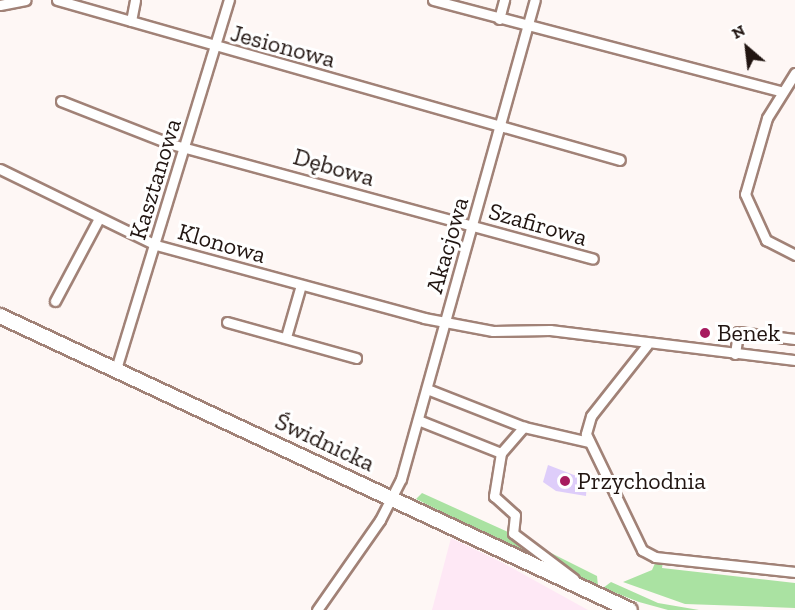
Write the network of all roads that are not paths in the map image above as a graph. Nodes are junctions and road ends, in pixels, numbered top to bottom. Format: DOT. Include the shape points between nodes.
graph roads {
  1 [pos="26,0"];
  2 [pos="57,0"];
  3 [pos="135,0"];
  4 [pos="229,0"];
  5 [pos="433,0"];
  6 [pos="504,0"];
  7 [pos="535,0"];
  8 [pos="0,5"];
  9 [pos="499,19"];
  10 [pos="131,21"];
  11 [pos="528,25"];
  12 [pos="216,47"];
  13 [pos="795,73"];
  14 [pos="780,91"];
  15 [pos="61,100"];
  16 [pos="500,126"];
  17 [pos="186,147"];
  18 [pos="620,160"];
  19 [pos="1,172"];
  20 [pos="98,220"];
  21 [pos="472,225"];
  22 [pos="156,245"];
  23 [pos="795,255"];
  24 [pos="593,259"];
  25 [pos="301,285"];
  26 [pos="55,301"];
  27 [pos="0,316"];
  28 [pos="227,322"];
  29 [pos="445,323"];
  30 [pos="286,337"];
  31 [pos="795,339"];
  32 [pos="647,345"];
  33 [pos="735,354"];
  34 [pos="356,358"];
  35 [pos="795,360"];
  36 [pos="116,369"];
  37 [pos="427,389"];
  38 [pos="418,420"];
  39 [pos="524,427"];
  40 [pos="589,442"];
  41 [pos="501,453"];
  42 [pos="392,499"];
  43 [pos="795,572"];
  44 [pos="583,586"];
  45 [pos="631,609"];
  46 [pos="317,610"];
  1 -- 8 [label="street"];
  2 -- 10 [label="street, Jesionowa"];
  3 -- 10 [label="street"];
  4 -- 12 [label="street, Kasztanowa"];
  5 -- 9 [label="street"];
  6 -- 9 [label="street"];
  7 -- 11 [label="street, Akacjowa"];
  9 -- 11 [label="street"];
  10 -- 12 [label="street, Jesionowa"];
  11 -- 14 [label="street"];
  11 -- 16 [label="street, Akacjowa"];
  12 -- 16 [label="street, Jesionowa"];
  12 -- 17 [label="street, Kasztanowa"];
  13 -- 14 [label="street"];
  14 -- 23 [label="street" via="760,136 745,194 766,240"];
  15 -- 17 [label="street, Dębowa"];
  16 -- 18 [label="street, Jesionowa"];
  16 -- 21 [label="street, Akacjowa"];
  17 -- 21 [label="street, Dębowa"];
  17 -- 22 [label="street, Kasztanowa"];
  19 -- 20 [label="street, Klonowa"];
  20 -- 22 [label="street, Klonowa"];
  20 -- 26 [label="street"];
  21 -- 24 [label="street, Szafirowa"];
  21 -- 29 [label="street, Akacjowa"];
  22 -- 25 [label="street, Klonowa"];
  22 -- 36 [label="street, Kasztanowa"];
  25 -- 29 [label="street, Klonowa"];
  25 -- 30 [label="street"];
  27 -- 36 [label="street, Świdnicka"];
  28 -- 30 [label="street"];
  29 -- 32 [label="street, Klonowa" via="519,333 550,330"];
  29 -- 37 [label="street, Akacjowa"];
  30 -- 34 [label="street"];
  31 -- 33 [label="street" via="738,333"];
  32 -- 33 [label="street, Klonowa"];
  32 -- 40 [label="street" via="591,416 586,427"];
  33 -- 35 [label="street, Klonowa"];
  36 -- 42 [label="street, Świdnicka"];
  37 -- 38 [label="street, Akacjowa"];
  37 -- 39 [label="street"];
  38 -- 41 [label="street"];
  38 -- 42 [label="street, Akacjowa"];
  39 -- 40 [label="street"];
  39 -- 41 [label="street"];
  40 -- 43 [label="street" via="642,550 655,557"];
  41 -- 44 [label="street" via="494,496 515,515 513,533"];
  42 -- 44 [label="street, Świdnicka"];
  42 -- 46 [label="street, Akacjowa"];
  44 -- 45 [label="street, Świdnicka"];
}
